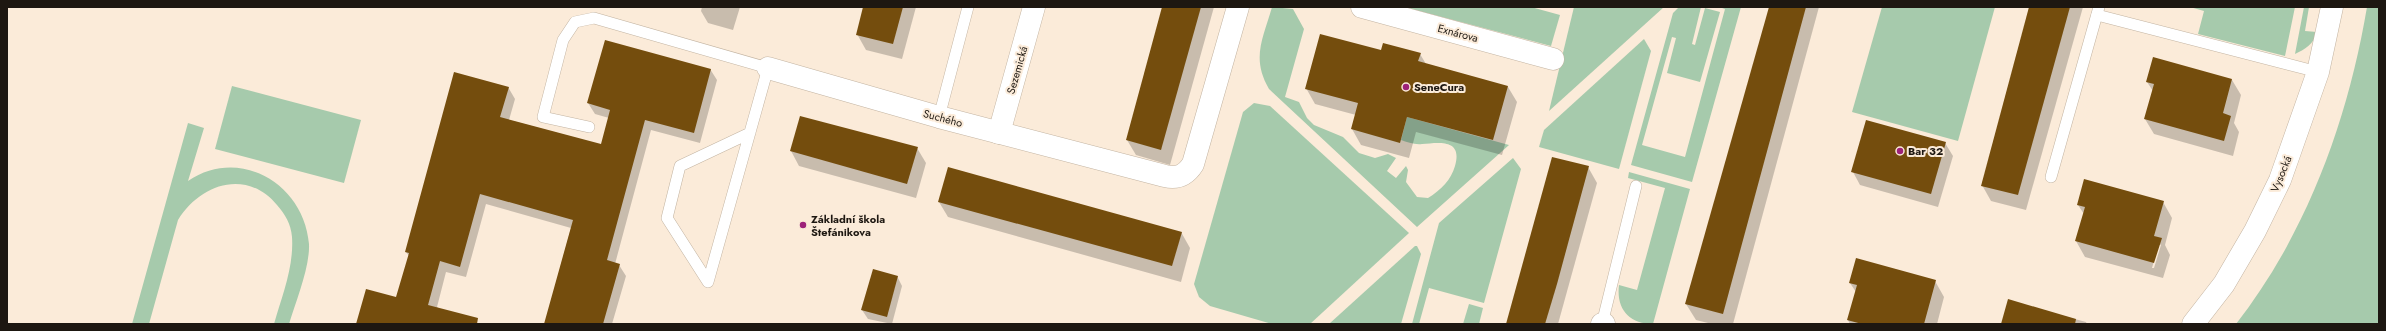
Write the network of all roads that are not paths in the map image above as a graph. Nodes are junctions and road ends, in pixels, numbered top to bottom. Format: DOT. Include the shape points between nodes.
graph roads {
  1 [pos="968,7"];
  2 [pos="1034,7"];
  3 [pos="1238,7"];
  4 [pos="1362,7"];
  5 [pos="2332,7"];
  6 [pos="2098,11"];
  7 [pos="1553,59"];
  8 [pos="768,68"];
  9 [pos="2318,72"];
  10 [pos="939,117"];
  11 [pos="589,127"];
  12 [pos="750,133"];
  13 [pos="999,133"];
  14 [pos="2051,178"];
  15 [pos="1636,186"];
  16 [pos="1602,324"];
  17 [pos="2193,324"];
  1 -- 10 [label="lane"];
  2 -- 13 [label="street, Sezemická"];
  3 -- 13 [label="street, Suchého" via="1193,164 1184,175 1172,178"];
  4 -- 7 [label="street, Exnárova"];
  5 -- 9 [label="street, Vysocká"];
  6 -- 9 [label="lane"];
  6 -- 14 [label="lane"];
  8 -- 10 [label="street, Suchého"];
  8 -- 11 [label="lane" via="594,18 575,22 563,40 542,117"];
  8 -- 12 [label="lane"];
  9 -- 17 [label="street, Vysocká" via="2280,180 2268,205 2224,284"];
  10 -- 13 [label="street, Suchého"];
  12 -- 12 [label="lane" via="733,194 708,282 667,218 680,166"];
  15 -- 16 [label="lane"];
}
